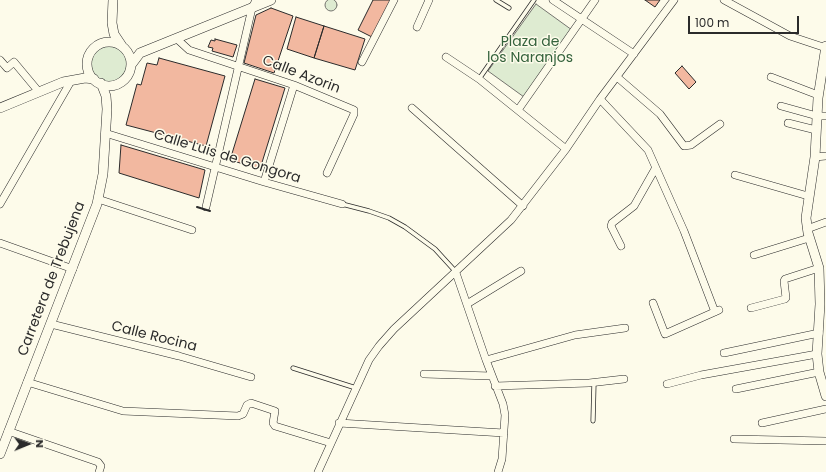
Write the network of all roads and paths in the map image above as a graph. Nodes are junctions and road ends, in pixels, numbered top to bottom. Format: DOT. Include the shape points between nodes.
graph roads {
  1 [pos="113,0"];
  2 [pos="271,0"];
  3 [pos="394,0"];
  4 [pos="429,0"];
  5 [pos="496,0"];
  6 [pos="534,0"];
  7 [pos="553,0"];
  8 [pos="595,0"];
  9 [pos="674,0"];
  10 [pos="724,0"];
  11 [pos="254,4"];
  12 [pos="509,8"];
  13 [pos="582,18"];
  14 [pos="112,23"];
  15 [pos="417,27"];
  16 [pos="177,38"];
  17 [pos="102,44"];
  18 [pos="123,46"];
  19 [pos="826,47"];
  20 [pos="634,54"];
  21 [pos="446,57"];
  22 [pos="0,60"];
  23 [pos="362,62"];
  24 [pos="88,64"];
  25 [pos="131,65"];
  26 [pos="238,66"];
  27 [pos="617,77"];
  28 [pos="771,77"];
  29 [pos="479,79"];
  30 [pos="71,81"];
  31 [pos="97,81"];
  32 [pos="116,84"];
  33 [pos="294,84"];
  34 [pos="39,92"];
  35 [pos="818,95"];
  36 [pos="600,99"];
  37 [pos="781,106"];
  38 [pos="0,108"];
  39 [pos="412,108"];
  40 [pos="107,109"];
  41 [pos="518,110"];
  42 [pos="822,116"];
  43 [pos="720,124"];
  44 [pos="788,124"];
  45 [pos="816,130"];
  46 [pos="105,133"];
  47 [pos="566,149"];
  48 [pos="826,156"];
  49 [pos="815,157"];
  50 [pos="215,167"];
  51 [pos="655,169"];
  52 [pos="327,173"];
  53 [pos="735,176"];
  54 [pos="264,182"];
  55 [pos="808,196"];
  56 [pos="98,199"];
  57 [pos="0,204"];
  58 [pos="342,204"];
  59 [pos="523,206"];
  60 [pos="206,207"];
  61 [pos="826,222"];
  62 [pos="807,228"];
  63 [pos="192,230"];
  64 [pos="809,238"];
  65 [pos="0,243"];
  66 [pos="621,246"];
  67 [pos="754,255"];
  68 [pos="73,268"];
  69 [pos="819,268"];
  70 [pos="520,271"];
  71 [pos="456,273"];
  72 [pos="653,303"];
  73 [pos="467,304"];
  74 [pos="823,304"];
  75 [pos="751,308"];
  76 [pos="51,324"];
  77 [pos="626,328"];
  78 [pos="819,334"];
  79 [pos="724,353"];
  80 [pos="817,354"];
  81 [pos="486,360"];
  82 [pos="293,368"];
  83 [pos="819,372"];
  84 [pos="424,374"];
  85 [pos="492,376"];
  86 [pos="251,377"];
  87 [pos="624,379"];
  88 [pos="27,382"];
  89 [pos="594,382"];
  90 [pos="667,384"];
  91 [pos="496,386"];
  92 [pos="356,388"];
  93 [pos="736,390"];
  94 [pos="826,396"];
  95 [pos="826,409"];
  96 [pos="593,422"];
  97 [pos="339,423"];
  98 [pos="762,423"];
  99 [pos="8,431"];
  100 [pos="504,433"];
  101 [pos="734,439"];
  102 [pos="826,441"];
  103 [pos="331,443"];
  104 [pos="0,454"];
  105 [pos="99,472"];
  106 [pos="318,472"];
  107 [pos="498,472"];
  1 -- 14 [label="street"];
  2 -- 11 [label="street"];
  3 -- 23 [label="street"];
  4 -- 15 [label="street"];
  5 -- 12 [label="lane"];
  6 -- 29 [label="lane"];
  7 -- 13 [label="street"];
  8 -- 13 [label="street"];
  9 -- 20 [label="street"];
  10 -- 19 [label="street" via="790,36"];
  11 -- 16 [label="street"];
  11 -- 26 [label="street"];
  13 -- 20 [label="street"];
  13 -- 41 [label="street"];
  14 -- 17 [label="street"];
  14 -- 18 [label="street" via="116,39"];
  16 -- 25 [label="street" via="140,53"];
  16 -- 26 [label="street, Calle Azorin" via="188,50"];
  17 -- 18 [label="street" via="110,42"];
  17 -- 24 [label="street" via="93,50"];
  18 -- 25 [label="street"];
  19 -- 35 [label="street"];
  20 -- 27 [label="street"];
  21 -- 29 [label="street"];
  22 -- 34 [label="street" via="7,68 14,62"];
  24 -- 30 [label="street"];
  24 -- 31 [label="street" via="91,74"];
  25 -- 32 [label="street" via="127,77"];
  26 -- 33 [label="street, Calle Azorin"];
  26 -- 50 [label="street"];
  27 -- 36 [label="street"];
  27 -- 43 [label="street" via="660,114 684,146 691,145"];
  28 -- 35 [label="street"];
  29 -- 41 [label="street"];
  30 -- 31 [label="street" via="85,78"];
  30 -- 34 [label="street"];
  30 -- 57 [label="street"];
  31 -- 32 [label="street"];
  31 -- 40 [label="street, Carretera de Trebujena" via="106,96"];
  32 -- 40 [label="street, Carretera de Trebujena"];
  33 -- 52 [label="street, Calle Azorin" via="354,110"];
  33 -- 54 [label="street"];
  34 -- 38 [label="street"];
  35 -- 42 [label="street"];
  36 -- 47 [label="street"];
  36 -- 51 [label="street" via="644,143"];
  37 -- 42 [label="street"];
  39 -- 59 [label="street"];
  40 -- 46 [label="street, Carretera de Trebujena"];
  41 -- 47 [label="street"];
  42 -- 45 [label="street"];
  44 -- 45 [label="street"];
  45 -- 49 [label="street"];
  46 -- 50 [label="street, Calle Luis de Gongora"];
  46 -- 56 [label="street, Carretera de Trebujena" via="103,174"];
  47 -- 59 [label="street"];
  48 -- 49 [label="street"];
  49 -- 55 [label="street"];
  50 -- 54 [label="street, Calle Luis de Gongora"];
  50 -- 60 [label="street"];
  51 -- 66 [label="street" via="634,206 612,223"];
  51 -- 72 [label="street" via="717,311 665,334"];
  53 -- 55 [label="street"];
  54 -- 58 [label="street, Calle Luis de Gongora"];
  55 -- 62 [label="street"];
  56 -- 63 [label="street"];
  56 -- 68 [label="street, Carretera de Trebujena"];
  58 -- 71 [label="lane" via="370,210 405,227 435,249 452,265"];
  59 -- 71 [label="street" via="512,220"];
  61 -- 62 [label="street"];
  62 -- 64 [label="street"];
  64 -- 67 [label="street"];
  64 -- 69 [label="street"];
  65 -- 68 [label="street"];
  68 -- 76 [label="street, Carretera de Trebujena"];
  69 -- 74 [label="street"];
  69 -- 75 [label="street" via="785,279 785,299"];
  70 -- 73 [label="street"];
  71 -- 73 [label="street"];
  71 -- 92 [label="street" via="394,329 379,346 368,360"];
  73 -- 81 [label="street"];
  74 -- 78 [label="street"];
  76 -- 86 [label="street, Calle Rocina"];
  76 -- 88 [label="street, Carretera de Trebujena"];
  77 -- 81 [label="street" via="575,335"];
  78 -- 79 [label="street"];
  78 -- 80 [label="street"];
  80 -- 83 [label="street"];
  80 -- 90 [label="street"];
  81 -- 85 [label="street"];
  82 -- 92 [label="lane"];
  83 -- 93 [label="street"];
  83 -- 94 [label="street"];
  84 -- 85 [label="street"];
  85 -- 91 [label="street"];
  87 -- 89 [label="street"];
  88 -- 99 [label="street, Carretera de Trebujena"];
  88 -- 103 [label="street" via="123,411 238,416 243,414 247,405 251,403 275,411 273,423 276,426"];
  89 -- 91 [label="street"];
  89 -- 96 [label="lane"];
  91 -- 100 [label="street" via="504,404"];
  92 -- 97 [label="street"];
  95 -- 98 [label="street"];
  97 -- 100 [label="street"];
  97 -- 103 [label="street"];
  99 -- 104 [label="street, Carretera de Trebujena"];
  99 -- 105 [label="street" via="98,462 101,466"];
  100 -- 107 [label="street"];
  101 -- 102 [label="street"];
  103 -- 106 [label="street"];
}
